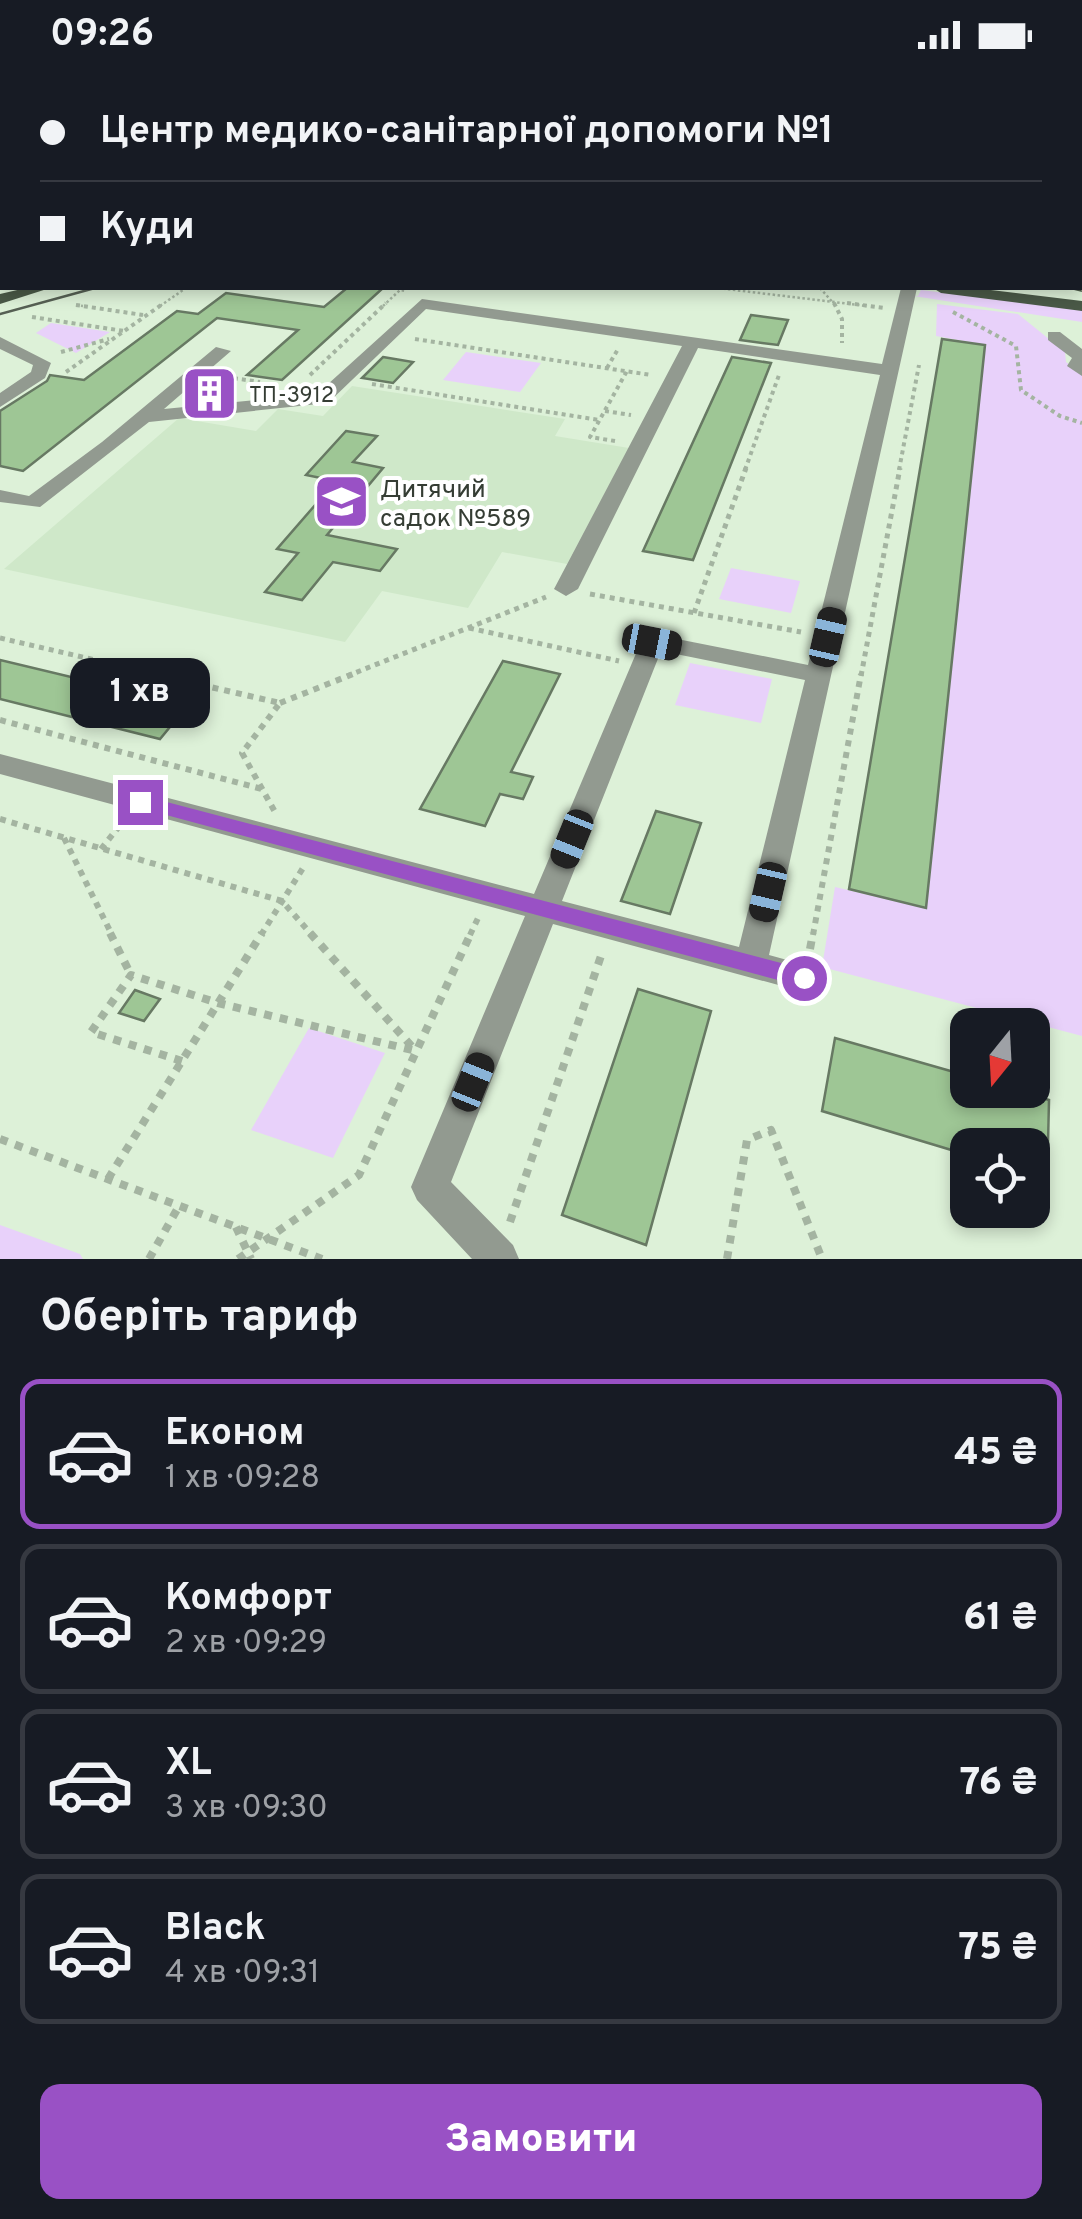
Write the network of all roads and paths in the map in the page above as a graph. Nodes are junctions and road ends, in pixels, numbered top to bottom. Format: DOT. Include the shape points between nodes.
graph roads {
  1 [pos="34,290"];
  2 [pos="183,290"];
  3 [pos="400,290"];
  4 [pos="735,290"];
  5 [pos="822,290"];
  6 [pos="908,290"];
  7 [pos="957,290"];
  8 [pos="0,299"];
  9 [pos="836,302"];
  10 [pos="76,305"];
  11 [pos="1082,306"];
  12 [pos="885,308"];
  13 [pos="948,309"];
  14 [pos="146,316"];
  15 [pos="32,317"];
  16 [pos="124,331"];
  17 [pos="357,331"];
  18 [pos="116,336"];
  19 [pos="390,336"];
  20 [pos="1054,336"];
  21 [pos="692,343"];
  22 [pos="3,345"];
  23 [pos="222,351"];
  24 [pos="787,356"];
  25 [pos="37,358"];
  26 [pos="920,358"];
  27 [pos="846,365"];
  28 [pos="627,371"];
  29 [pos="891,371"];
  30 [pos="1082,371"];
  31 [pos="197,372"];
  32 [pos="308,377"];
  33 [pos="58,378"];
  34 [pos="674,378"];
  35 [pos="344,380"];
  36 [pos="264,383"];
  37 [pos="0,402"];
  38 [pos="144,418"];
  39 [pos="599,420"];
  40 [pos="1082,424"];
  41 [pos="639,445"];
  42 [pos="0,496"];
  43 [pos="566,589"];
  44 [pos="694,612"];
  45 [pos="468,628"];
  46 [pos="828,637"];
  47 [pos="0,638"];
  48 [pos="642,666"];
  49 [pos="819,675"];
  50 [pos="280,703"];
  51 [pos="0,720"];
  52 [pos="242,753"];
  53 [pos="0,764"];
  54 [pos="262,789"];
  55 [pos="0,820"];
  56 [pos="64,838"];
  57 [pos="306,864"];
  58 [pos="490,894"];
  59 [pos="282,901"];
  60 [pos="544,908"];
  61 [pos="611,926"];
  62 [pos="751,964"];
  63 [pos="130,975"];
  64 [pos="804,978"];
  65 [pos="218,1004"];
  66 [pos="415,1050"];
  67 [pos="182,1061"];
  68 [pos="0,1139"];
  69 [pos="108,1179"];
  70 [pos="179,1206"];
  71 [pos="236,1226"];
  72 [pos="269,1239"];
  73 [pos="250,1256"];
  74 [pos="498,1258"];
  75 [pos="149,1259"];
  76 [pos="238,1259"];
  77 [pos="322,1259"];
  78 [pos="727,1259"];
  79 [pos="822,1259"];
  1 -- 8 [label="main road"];
  2 -- 14 [label="path"];
  3 -- 17 [label="path"];
  4 -- 9 [label="path"];
  5 -- 9 [label="path"];
  6 -- 29 [label="lane"];
  7 -- 11 [label="main road"];
  9 -- 12 [label="path"];
  9 -- 27 [label="path" via="846,328"];
  10 -- 14 [label="path"];
  13 -- 40 [label="path" via="1016,346 1021,390"];
  14 -- 16 [label="path"];
  15 -- 16 [label="path"];
  16 -- 18 [label="path"];
  17 -- 19 [label="path"];
  17 -- 32 [label="path"];
  18 -- 25 [label="path"];
  18 -- 33 [label="path"];
  19 -- 21 [label="lane" via="422,304"];
  19 -- 28 [label="path"];
  19 -- 35 [label="lane"];
  20 -- 30 [label="lane" via="1080,357 1076,366"];
  21 -- 24 [label="lane"];
  21 -- 34 [label="lane"];
  22 -- 25 [label="lane"];
  23 -- 31 [label="lane"];
  24 -- 27 [label="lane"];
  24 -- 44 [label="path"];
  25 -- 37 [label="lane" via="38,374"];
  26 -- 64 [label="path"];
  27 -- 29 [label="lane"];
  28 -- 34 [label="path"];
  28 -- 39 [label="path"];
  29 -- 46 [label="lane"];
  31 -- 36 [label="path"];
  31 -- 38 [label="lane"];
  34 -- 41 [label="lane"];
  35 -- 38 [label="lane" via="322,399"];
  35 -- 39 [label="path"];
  38 -- 42 [label="lane" via="32,503"];
  39 -- 41 [label="path" via="590,437"];
  41 -- 43 [label="lane"];
  43 -- 44 [label="path"];
  43 -- 45 [label="path"];
  44 -- 46 [label="path"];
  45 -- 48 [label="path"];
  45 -- 50 [label="path"];
  46 -- 49 [label="lane"];
  47 -- 50 [label="path"];
  48 -- 49 [label="lane" via="652,642"];
  48 -- 60 [label="lane"];
  49 -- 62 [label="lane"];
  50 -- 52 [label="path"];
  51 -- 54 [label="path"];
  53 -- 58 [label="lane"];
  55 -- 56 [label="path"];
  56 -- 59 [label="path"];
  56 -- 63 [label="path"];
  57 -- 59 [label="path"];
  58 -- 60 [label="lane"];
  58 -- 66 [label="path"];
  59 -- 65 [label="path"];
  59 -- 66 [label="path"];
  60 -- 61 [label="lane"];
  60 -- 74 [label="lane" via="430,1186"];
  61 -- 62 [label="lane"];
  61 -- 74 [label="path"];
  62 -- 64 [label="lane"];
  63 -- 65 [label="path"];
  63 -- 67 [label="path" via="91,1032"];
  65 -- 66 [label="path"];
  65 -- 67 [label="path"];
  66 -- 72 [label="path" via="359,1175"];
  67 -- 69 [label="path"];
  68 -- 69 [label="path"];
  69 -- 70 [label="path"];
  70 -- 71 [label="path"];
  70 -- 75 [label="path"];
  71 -- 72 [label="path"];
  71 -- 73 [label="path"];
  72 -- 73 [label="path"];
  72 -- 77 [label="path"];
  73 -- 76 [label="path"];
  78 -- 79 [label="path" via="747,1140 771,1130"];
}
